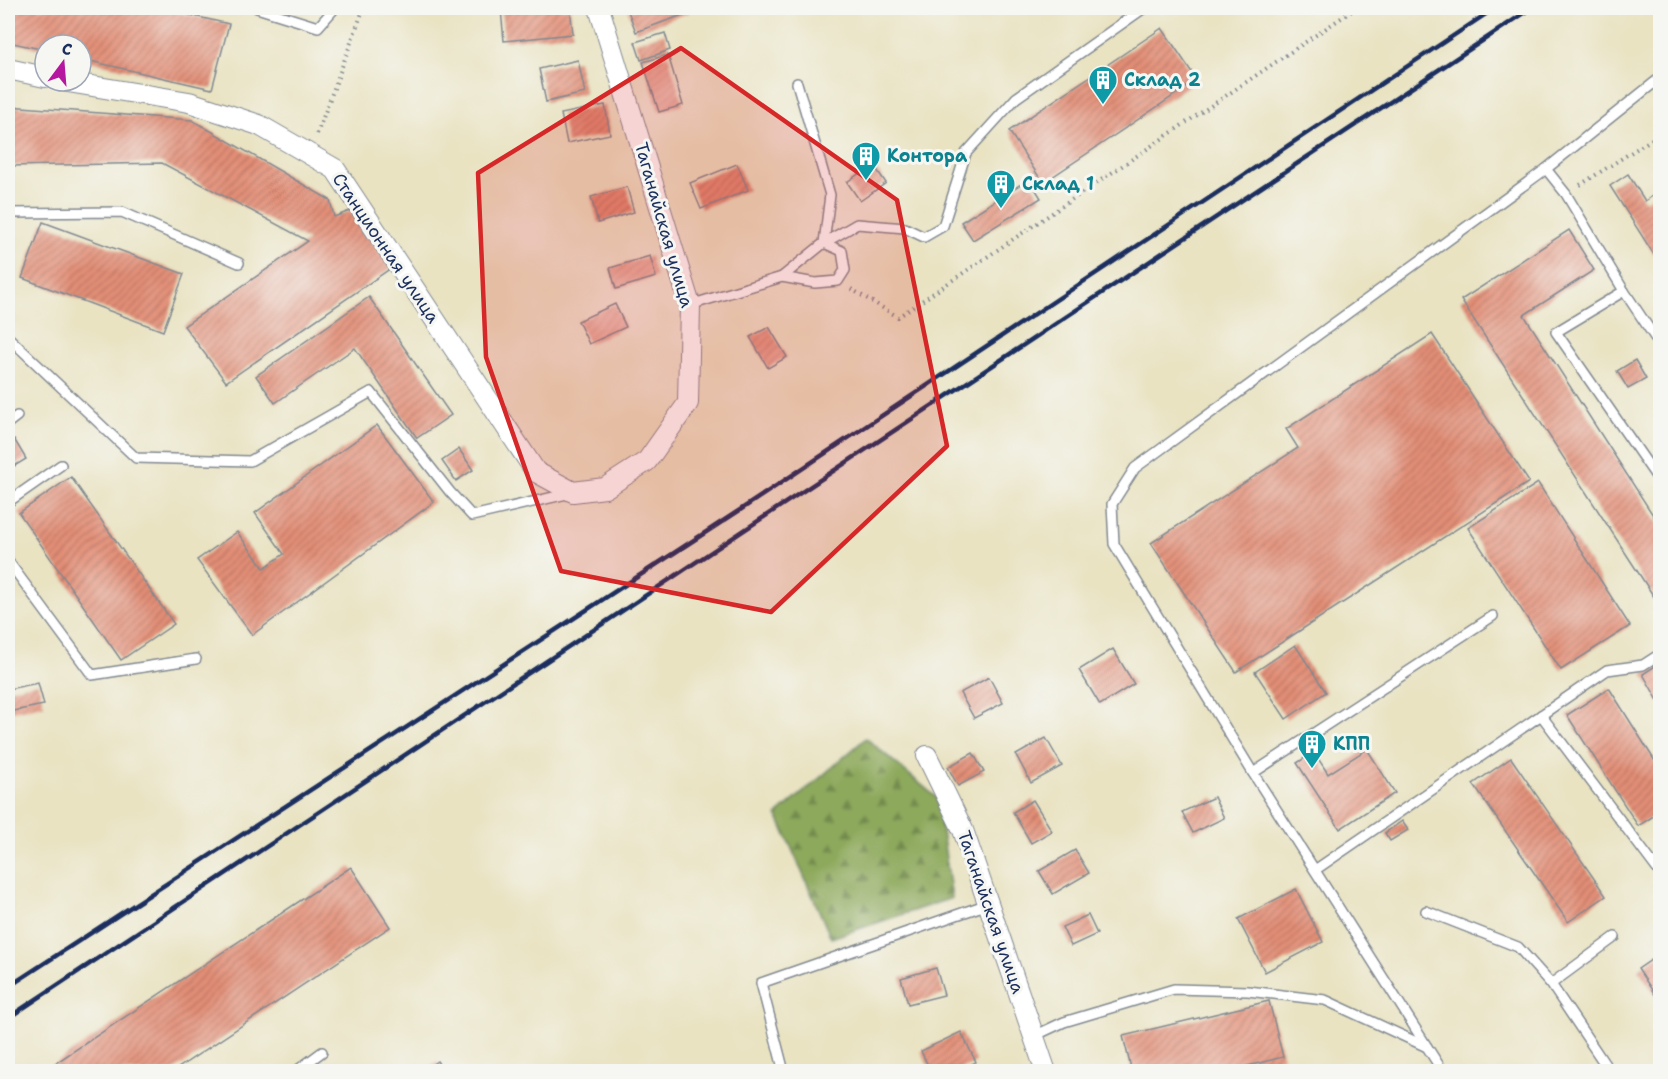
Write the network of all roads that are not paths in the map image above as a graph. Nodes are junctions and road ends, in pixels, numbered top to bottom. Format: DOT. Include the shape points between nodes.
graph roads {
  1 [pos="257,8"];
  2 [pos="335,8"];
  3 [pos="599,8"];
  4 [pos="1144,8"];
  5 [pos="8,69"];
  6 [pos="33,74"];
  7 [pos="1660,78"];
  8 [pos="797,83"];
  9 [pos="93,86"];
  10 [pos="1545,169"];
  11 [pos="8,213"];
  12 [pos="824,243"];
  13 [pos="239,263"];
  14 [pos="782,277"];
  15 [pos="1624,291"];
  16 [pos="690,305"];
  17 [pos="8,337"];
  18 [pos="1660,345"];
  19 [pos="17,416"];
  20 [pos="8,423"];
  21 [pos="61,465"];
  22 [pos="1660,482"];
  23 [pos="573,492"];
  24 [pos="8,502"];
  25 [pos="8,561"];
  26 [pos="1493,616"];
  27 [pos="1660,654"];
  28 [pos="196,659"];
  29 [pos="1541,715"];
  30 [pos="927,756"];
  31 [pos="1253,773"];
  32 [pos="1315,870"];
  33 [pos="1660,873"];
  34 [pos="988,904"];
  35 [pos="1426,911"];
  36 [pos="1615,938"];
  37 [pos="1551,984"];
  38 [pos="1034,1036"];
  39 [pos="1427,1047"];
  40 [pos="322,1052"];
  41 [pos="296,1071"];
  42 [pos="784,1071"];
  43 [pos="1046,1071"];
  44 [pos="1443,1071"];
  45 [pos="1607,1071"];
  1 -- 2 [label="lane" via="318,27"];
  3 -- 16 [label="street, Таганайская улица"];
  4 -- 12 [label="lane" via="1016,98 966,153 943,226 924,237 905,228 856,224"];
  5 -- 6 [label="street"];
  7 -- 10 [label="lane"];
  8 -- 12 [label="lane" via="830,195"];
  9 -- 23 [label="street, Станционная улица" via="189,102 259,125 335,169 536,472"];
  10 -- 15 [label="lane" via="1566,194"];
  10 -- 31 [label="lane" via="1135,468 1112,504 1114,544"];
  11 -- 13 [label="lane" via="122,212"];
  12 -- 14 [label="lane"];
  12 -- 14 [label="lane" via="842,251 845,270 838,281 815,283"];
  14 -- 16 [label="lane"];
  15 -- 18 [label="lane"];
  15 -- 22 [label="lane" via="1556,332"];
  16 -- 23 [label="street, Таганайская улица" via="688,403 647,461 605,488"];
  17 -- 23 [label="lane" via="136,458 250,461 371,392 472,516"];
  19 -- 20 [label="lane"];
  21 -- 24 [label="lane"];
  25 -- 28 [label="lane" via="92,675"];
  26 -- 31 [label="lane"];
  27 -- 29 [label="lane" via="1643,665 1607,670"];
  29 -- 32 [label="lane"];
  29 -- 33 [label="lane"];
  30 -- 34 [label="street, Таганайская улица" via="963,830"];
  31 -- 32 [label="lane"];
  32 -- 39 [label="lane"];
  34 -- 38 [label="street, Таганайская улица"];
  34 -- 42 [label="lane" via="761,983"];
  35 -- 37 [label="lane" via="1518,947"];
  36 -- 37 [label="lane"];
  37 -- 45 [label="lane"];
  38 -- 39 [label="lane" via="1064,1022 1174,989 1248,991 1325,1000"];
  38 -- 43 [label="street, Таганайская улица"];
  39 -- 44 [label="lane"];
  40 -- 41 [label="lane"];
}
